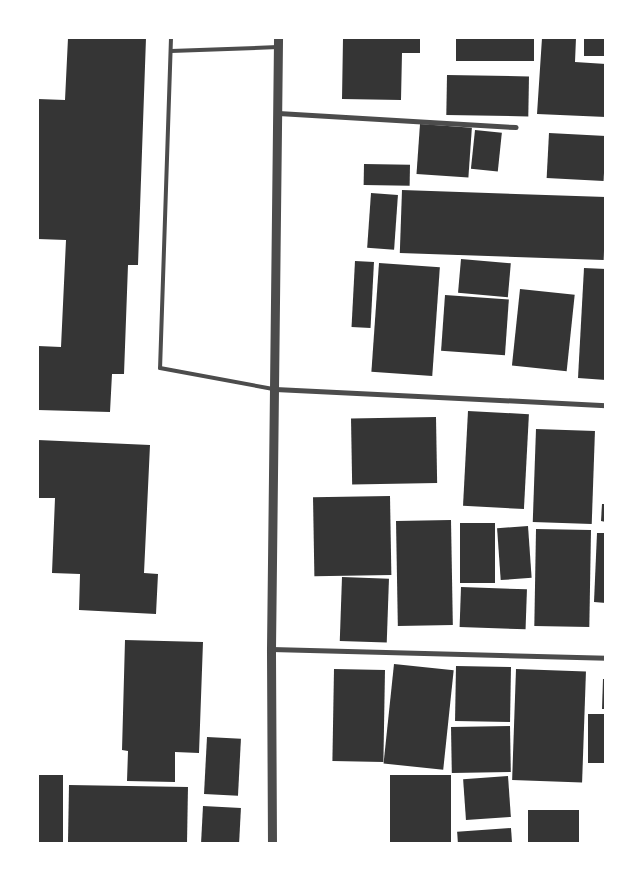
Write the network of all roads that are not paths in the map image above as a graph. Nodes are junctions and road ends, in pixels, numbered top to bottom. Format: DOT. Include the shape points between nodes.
graph roads {
  1 [pos="171,38"];
  2 [pos="278,42"];
  3 [pos="171,51"];
  4 [pos="278,113"];
  5 [pos="516,127"];
  6 [pos="275,389"];
  7 [pos="606,405"];
  8 [pos="271,649"];
  9 [pos="606,658"];
  10 [pos="272,844"];
  1 -- 3 [label="lane"];
  2 -- 3 [label="lane"];
  2 -- 4 [label="street"];
  3 -- 6 [label="lane" via="160,368"];
  4 -- 5 [label="street"];
  4 -- 6 [label="street"];
  6 -- 7 [label="street"];
  6 -- 8 [label="street"];
  8 -- 9 [label="street"];
  8 -- 10 [label="street"];
}
